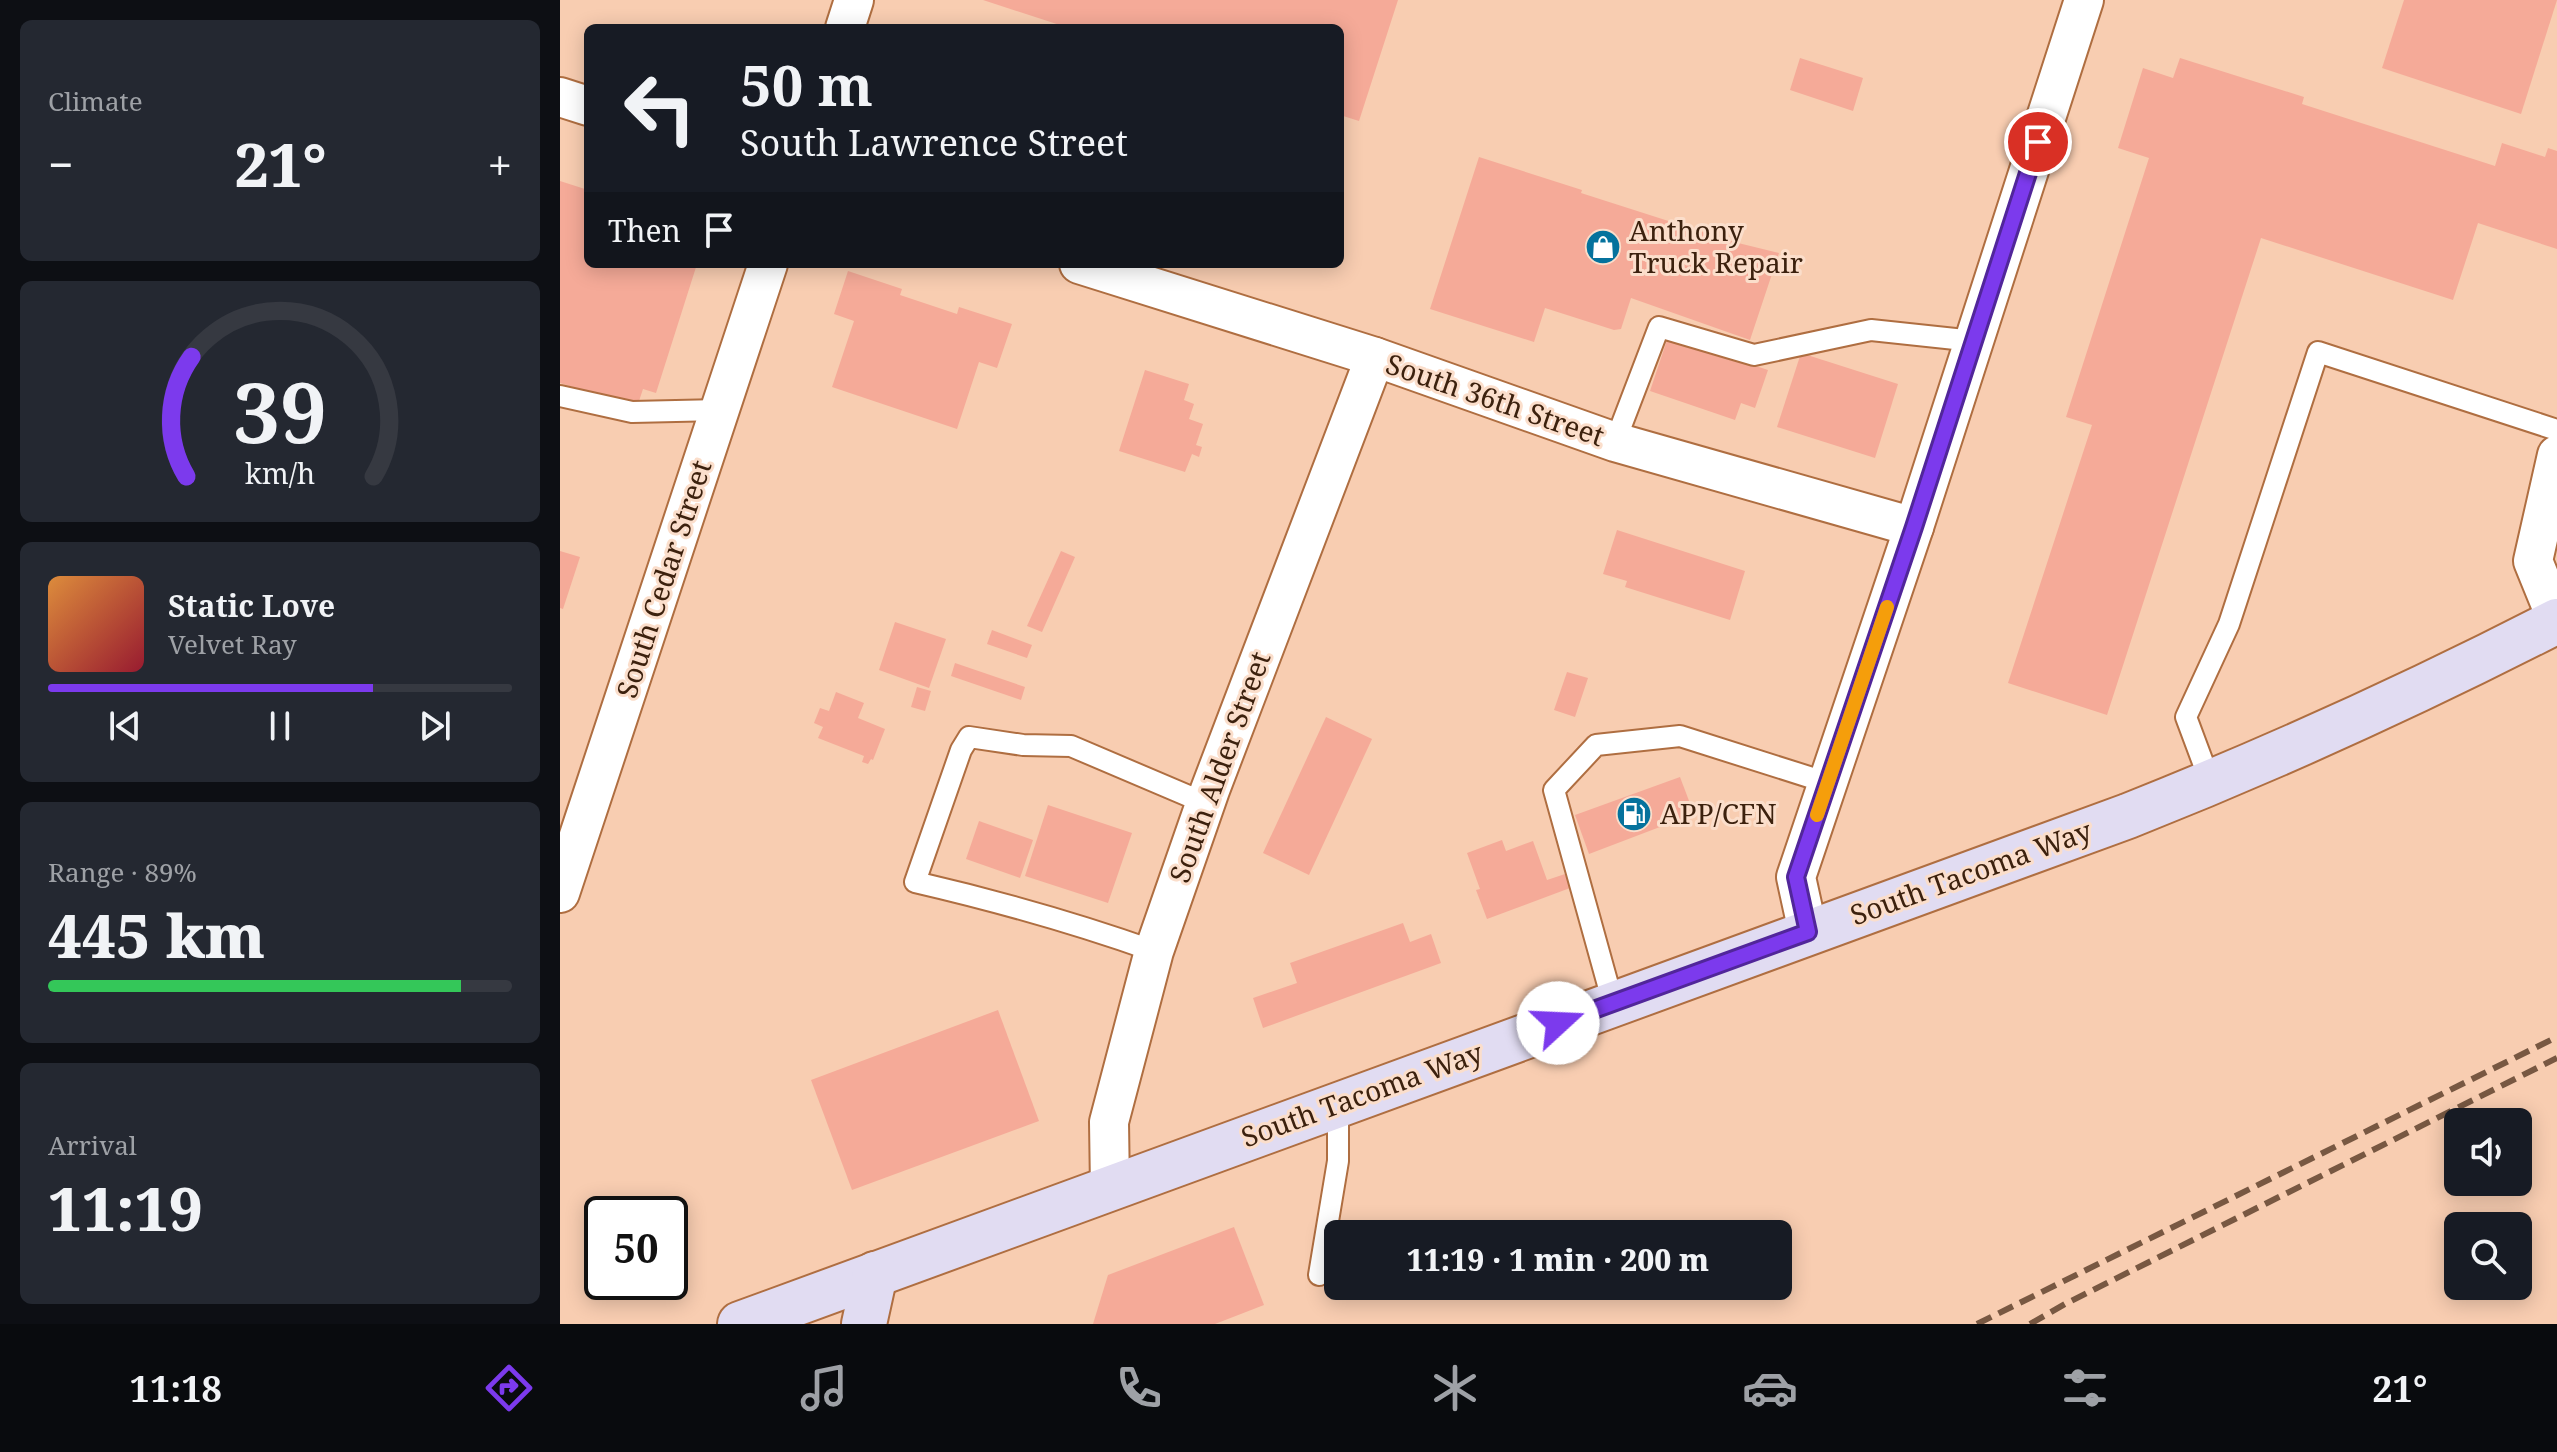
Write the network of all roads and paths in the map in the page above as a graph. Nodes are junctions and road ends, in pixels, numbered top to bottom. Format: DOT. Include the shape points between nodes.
graph roads {
  1 [pos="854,0"];
  2 [pos="2084,0"];
  3 [pos="846,24"];
  4 [pos="560,97"];
  5 [pos="584,105"];
  6 [pos="767,268"];
  7 [pos="1092,268"];
  8 [pos="1974,341"];
  9 [pos="1375,357"];
  10 [pos="560,396"];
  11 [pos="720,410"];
  12 [pos="2557,430"];
  13 [pos="1615,442"];
  14 [pos="2557,455"];
  15 [pos="1914,527"];
  16 [pos="2557,620"];
  17 [pos="1828,783"];
  18 [pos="2211,784"];
  19 [pos="1205,803"];
  20 [pos="560,893"];
  21 [pos="1808,932"];
  22 [pos="1154,951"];
  23 [pos="1613,1003"];
  24 [pos="1338,1104"];
  25 [pos="1110,1188"];
  26 [pos="875,1274"];
  27 [pos="1319,1275"];
  28 [pos="740,1324"];
  29 [pos="864,1324"];
  1 -- 3 [label="street"];
  2 -- 8 [label="street"];
  4 -- 5 [label="street"];
  6 -- 11 [label="street, South Cedar Street"];
  7 -- 9 [label="street, South 36th Street"];
  8 -- 13 [label="lane" via="1871,330 1754,355 1659,327"];
  8 -- 15 [label="street"];
  9 -- 13 [label="street, South 36th Street"];
  9 -- 19 [label="street, South Alder Street"];
  10 -- 11 [label="lane" via="632,412"];
  11 -- 20 [label="street, South Cedar Street"];
  12 -- 18 [label="lane" via="2318,352 2229,624 2186,717"];
  13 -- 15 [label="street, South 36th Street"];
  14 -- 16 [label="street" via="2533,561"];
  15 -- 17 [label="street"];
  16 -- 18 [label="main road, South Tacoma Way" via="2366,715"];
  17 -- 21 [label="street" via="1796,877"];
  17 -- 23 [label="lane" via="1680,736 1596,745 1554,790"];
  18 -- 21 [label="main road, South Tacoma Way"];
  19 -- 22 [label="street, South Alder Street"];
  19 -- 22 [label="lane" via="1071,746 969,737 915,882 1075,922"];
  21 -- 23 [label="main road, South Tacoma Way"];
  22 -- 25 [label="street, South Alder Street" via="1109,1122"];
  23 -- 24 [label="main road, South Tacoma Way"];
  24 -- 25 [label="main road, South Tacoma Way"];
  24 -- 27 [label="lane" via="1338,1161"];
  25 -- 26 [label="main road, South Tacoma Way"];
  26 -- 28 [label="main road, South Tacoma Way"];
  26 -- 29 [label="main road"];
}
